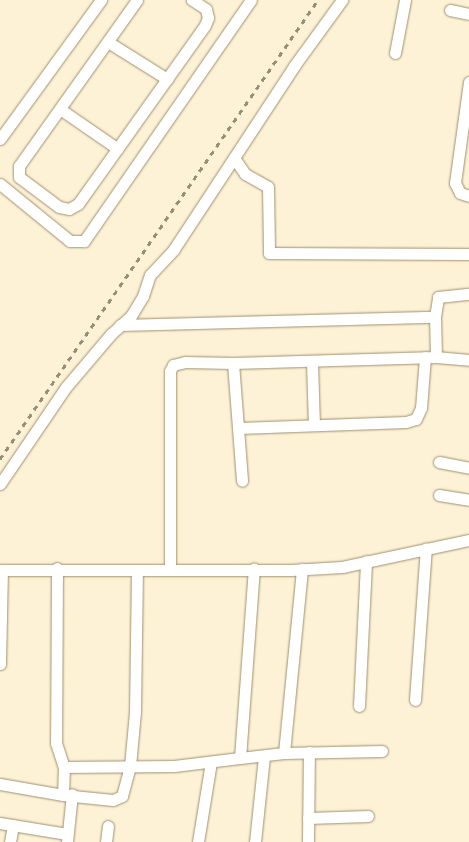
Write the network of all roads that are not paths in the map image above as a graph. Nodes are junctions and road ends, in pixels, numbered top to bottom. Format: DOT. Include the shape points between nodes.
graph roads {
  1 [pos="101,0"];
  2 [pos="138,0"];
  3 [pos="192,0"];
  4 [pos="252,0"];
  5 [pos="342,0"];
  6 [pos="405,0"];
  7 [pos="450,10"];
  8 [pos="469,14"];
  9 [pos="108,42"];
  10 [pos="395,53"];
  11 [pos="167,79"];
  12 [pos="469,82"];
  13 [pos="60,109"];
  14 [pos="0,139"];
  15 [pos="118,149"];
  16 [pos="234,158"];
  17 [pos="0,184"];
  18 [pos="469,196"];
  19 [pos="469,254"];
  20 [pos="469,294"];
  21 [pos="435,318"];
  22 [pos="120,324"];
  23 [pos="431,357"];
  24 [pos="469,360"];
  25 [pos="312,362"];
  26 [pos="233,363"];
  27 [pos="314,425"];
  28 [pos="239,428"];
  29 [pos="439,462"];
  30 [pos="469,468"];
  31 [pos="242,481"];
  32 [pos="0,484"];
  33 [pos="439,496"];
  34 [pos="469,500"];
  35 [pos="469,540"];
  36 [pos="426,548"];
  37 [pos="366,561"];
  38 [pos="57,568"];
  39 [pos="254,569"];
  40 [pos="302,569"];
  41 [pos="1,570"];
  42 [pos="170,570"];
  43 [pos="137,571"];
  44 [pos="0,664"];
  45 [pos="415,700"];
  46 [pos="359,706"];
  47 [pos="382,751"];
  48 [pos="309,752"];
  49 [pos="284,753"];
  50 [pos="264,756"];
  51 [pos="240,758"];
  52 [pos="211,762"];
  53 [pos="130,766"];
  54 [pos="64,767"];
  55 [pos="0,784"];
  56 [pos="67,795"];
  57 [pos="368,816"];
  58 [pos="308,818"];
  59 [pos="0,823"];
  60 [pos="13,825"];
  61 [pos="108,826"];
  62 [pos="67,838"];
  63 [pos="10,842"];
  64 [pos="106,842"];
  65 [pos="198,842"];
  66 [pos="255,842"];
  67 [pos="308,842"];
  1 -- 14 [label="street"];
  2 -- 9 [label="street"];
  3 -- 11 [label="street" via="206,9 208,18"];
  4 -- 17 [label="street" via="84,241 70,241"];
  5 -- 16 [label="street" via="294,66"];
  6 -- 10 [label="street"];
  7 -- 8 [label="street"];
  9 -- 11 [label="street"];
  9 -- 13 [label="street"];
  11 -- 15 [label="street"];
  12 -- 18 [label="street" via="455,183 460,193"];
  13 -- 15 [label="street"];
  13 -- 15 [label="street" via="17,172 19,177 59,207 69,209 78,204"];
  16 -- 19 [label="street" via="246,174 268,187 269,253"];
  16 -- 22 [label="street" via="174,249 150,275 143,296 131,316"];
  20 -- 21 [label="street" via="438,297"];
  21 -- 22 [label="street"];
  21 -- 23 [label="street"];
  22 -- 32 [label="street" via="66,387"];
  23 -- 24 [label="street"];
  23 -- 25 [label="street"];
  23 -- 27 [label="street" via="421,408 416,419 406,422"];
  25 -- 26 [label="street"];
  25 -- 27 [label="street"];
  26 -- 28 [label="street"];
  26 -- 42 [label="street" via="185,362 172,365 170,371"];
  27 -- 28 [label="street"];
  28 -- 31 [label="street"];
  29 -- 30 [label="street"];
  33 -- 34 [label="street"];
  35 -- 36 [label="street"];
  36 -- 37 [label="street"];
  36 -- 45 [label="street"];
  37 -- 40 [label="street" via="342,567"];
  37 -- 46 [label="street"];
  38 -- 41 [label="street"];
  38 -- 43 [label="street"];
  38 -- 54 [label="street" via="56,743"];
  39 -- 40 [label="street"];
  39 -- 42 [label="street"];
  39 -- 51 [label="street"];
  40 -- 49 [label="street"];
  41 -- 44 [label="street"];
  42 -- 43 [label="street"];
  43 -- 53 [label="street" via="135,712"];
  47 -- 48 [label="street"];
  48 -- 49 [label="street"];
  48 -- 58 [label="street"];
  49 -- 50 [label="street"];
  50 -- 51 [label="street"];
  50 -- 66 [label="street"];
  51 -- 52 [label="street"];
  52 -- 53 [label="street" via="174,766"];
  52 -- 65 [label="street"];
  53 -- 54 [label="street"];
  53 -- 56 [label="street" via="122,796 113,800"];
  54 -- 56 [label="street"];
  55 -- 56 [label="street"];
  56 -- 62 [label="street"];
  57 -- 58 [label="street"];
  58 -- 67 [label="street"];
  59 -- 60 [label="street"];
  60 -- 62 [label="street"];
  60 -- 63 [label="street"];
  61 -- 64 [label="street"];
}
